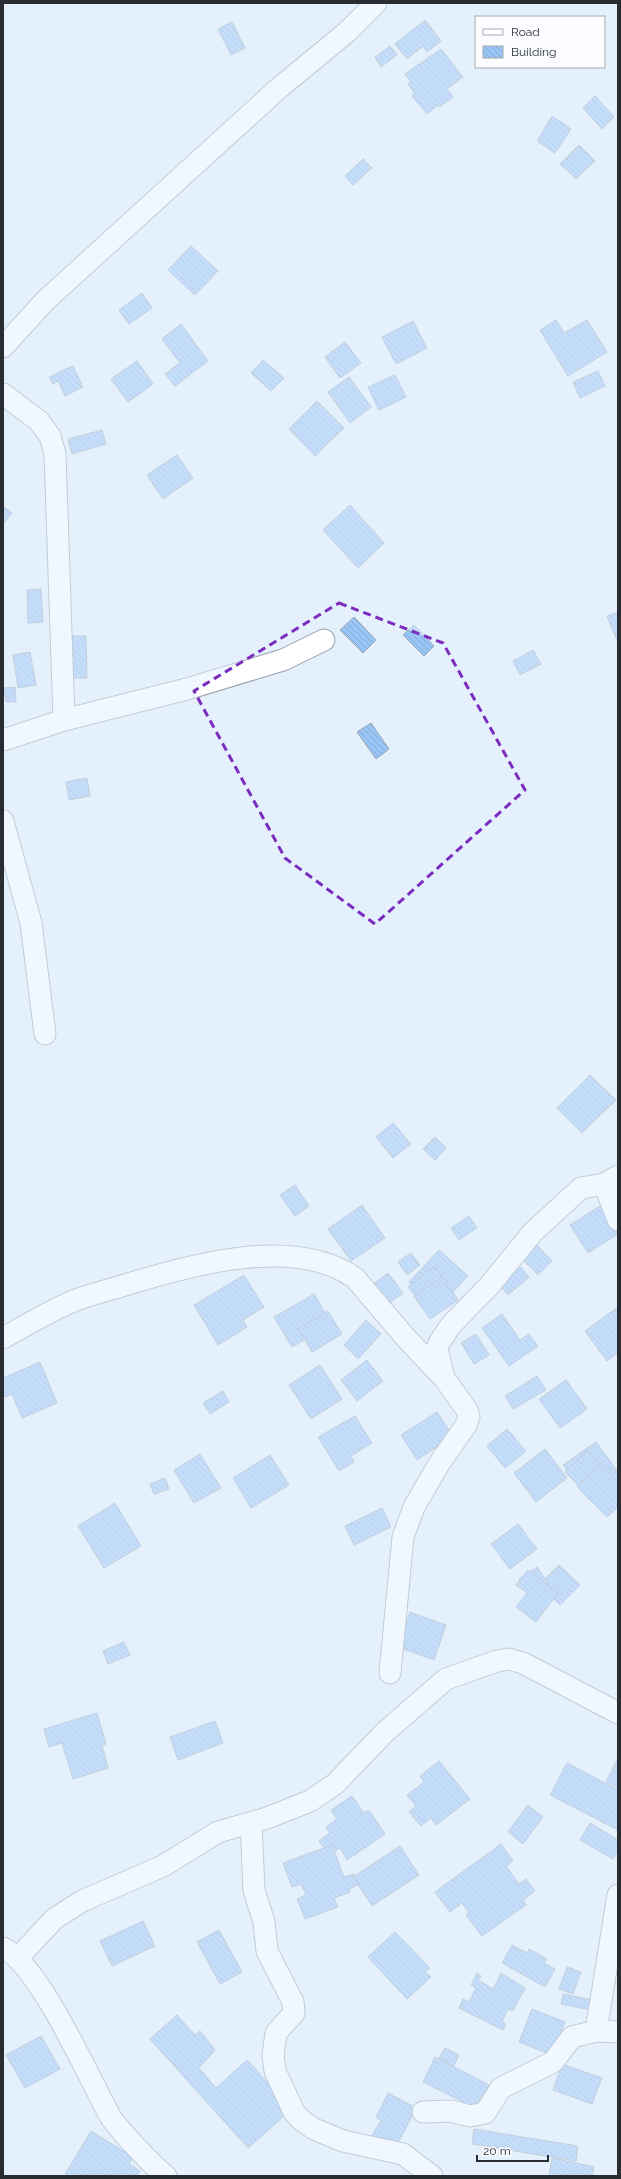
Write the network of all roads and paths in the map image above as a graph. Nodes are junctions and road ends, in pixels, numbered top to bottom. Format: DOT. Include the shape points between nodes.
graph roads {
  1 [pos="376,3"];
  2 [pos="3,347"];
  3 [pos="3,394"];
  4 [pos="324,640"];
  5 [pos="64,720"];
  6 [pos="3,740"];
  7 [pos="3,821"];
  8 [pos="45,1034"];
  9 [pos="611,1180"];
  10 [pos="618,1220"];
  11 [pos="3,1338"];
  12 [pos="444,1378"];
  13 [pos="390,1673"];
  14 [pos="618,1713"];
  15 [pos="251,1823"];
  16 [pos="618,1895"];
  17 [pos="11,1953"];
  18 [pos="596,2031"];
  19 [pos="618,2032"];
  20 [pos="423,2112"];
  21 [pos="166,2176"];
  22 [pos="432,2176"];
  1 -- 2 [label="street" via="347,32 264,101 46,300"];
  3 -- 5 [label="street" via="39,421 50,436 55,454"];
  4 -- 5 [label="street" via="283,660 187,689"];
  5 -- 6 [label="street"];
  7 -- 8 [label="street" via="31,923"];
  9 -- 10 [label="street"];
  9 -- 12 [label="street" via="581,1188 533,1232 489,1286 451,1325 437,1349"];
  11 -- 12 [label="street" via="76,1300 174,1270 244,1258 288,1257 318,1260 355,1278"];
  12 -- 13 [label="street" via="467,1410 469,1417 439,1464 407,1523 403,1537"];
  14 -- 15 [label="street" via="523,1663 509,1659 498,1661 446,1679 385,1732 335,1784 310,1801"];
  15 -- 17 [label="street" via="218,1832 163,1866 82,1901 54,1919"];
  15 -- 22 [label="street" via="254,1890 264,1922 268,1951 293,2002 292,2017 276,2033 273,2055 275,2071 294,2112 314,2129 343,2141 403,2154"];
  16 -- 18 [label="street"];
  17 -- 21 [label="street" via="50,2003 111,2117"];
  18 -- 19 [label="street"];
  18 -- 20 [label="street" via="572,2036 553,2062 501,2088 485,2113 470,2116 451,2111"];
}
